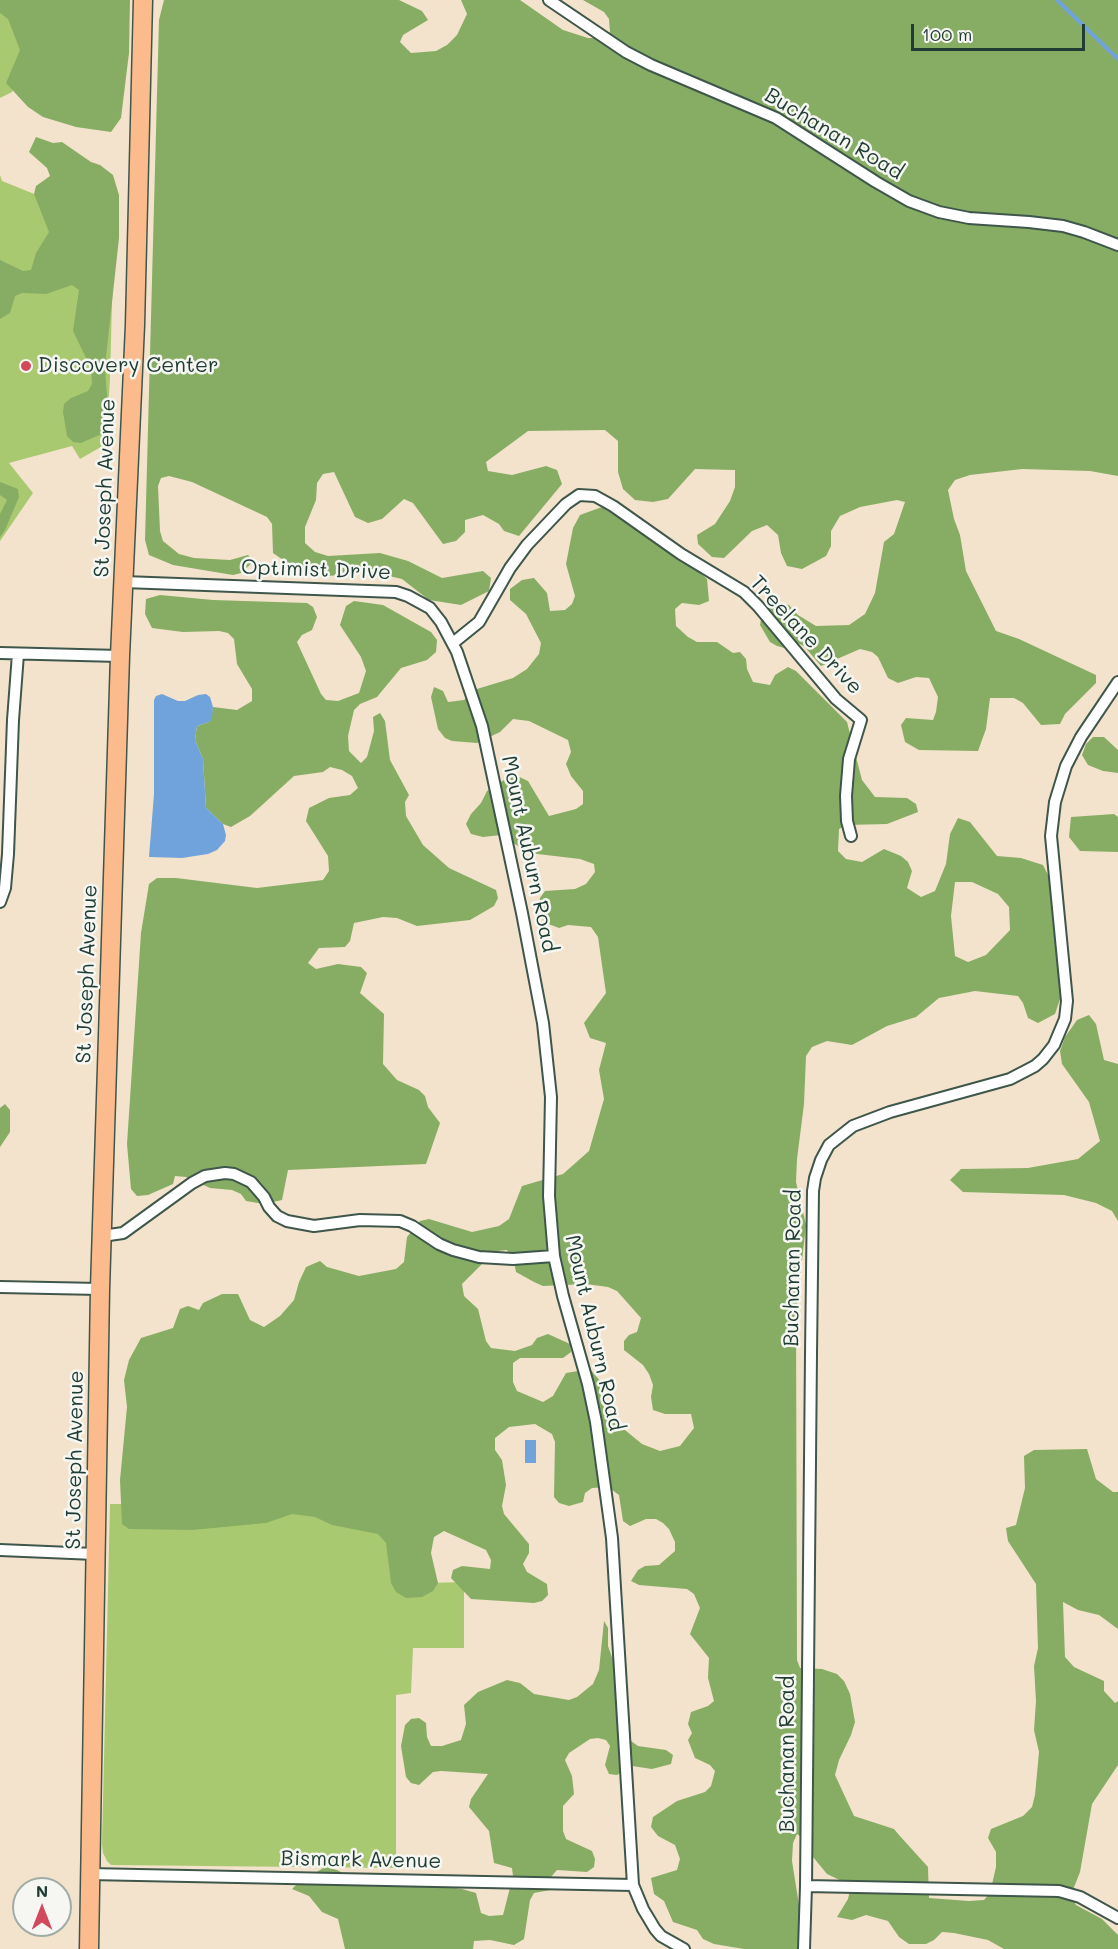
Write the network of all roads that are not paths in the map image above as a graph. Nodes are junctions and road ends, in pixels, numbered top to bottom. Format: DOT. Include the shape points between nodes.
graph roads {
  1 [pos="143,0"];
  2 [pos="549,0"];
  3 [pos="1118,245"];
  4 [pos="124,582"];
  5 [pos="453,643"];
  6 [pos="0,653"];
  7 [pos="18,654"];
  8 [pos="120,656"];
  9 [pos="1118,682"];
  10 [pos="851,836"];
  11 [pos="0,902"];
  12 [pos="102,1236"];
  13 [pos="554,1256"];
  14 [pos="0,1287"];
  15 [pos="100,1289"];
  16 [pos="0,1550"];
  17 [pos="95,1554"];
  18 [pos="89,1874"];
  19 [pos="633,1885"];
  20 [pos="806,1886"];
  21 [pos="1118,1918"];
  22 [pos="89,1949"];
  23 [pos="684,1949"];
  24 [pos="804,1949"];
  1 -- 4 [label="main road, St Joseph Avenue"];
  2 -- 3 [label="street, Buchanan Road" via="626,52 776,118 909,201 969,218 1063,226"];
  4 -- 5 [label="street, Optimist Drive" via="396,592 430,608"];
  4 -- 8 [label="main road, St Joseph Avenue"];
  5 -- 10 [label="street, Treelane Drive" via="483,616 527,545 574,497 592,496 613,506 744,592 836,699 861,720 849,759 846,796"];
  5 -- 13 [label="street, Mount Auburn Road" via="482,726 543,1023 551,1097 549,1196"];
  6 -- 7 [label="street"];
  7 -- 8 [label="street"];
  7 -- 11 [label="street" via="8,854"];
  8 -- 12 [label="main road, St Joseph Avenue"];
  9 -- 20 [label="street, Buchanan Road" via="1080,737 1055,802 1051,836 1067,1001 1065,1019 1054,1046 1035,1066 1010,1079 853,1126 830,1145 815,1178"];
  12 -- 13 [label="street" via="123,1233 192,1182 225,1173 251,1182 277,1216 287,1221 314,1226 360,1220 400,1221 439,1244 479,1257"];
  12 -- 15 [label="main road, St Joseph Avenue"];
  13 -- 19 [label="street, Mount Auburn Road" via="596,1422 612,1538"];
  14 -- 15 [label="street"];
  15 -- 17 [label="main road, St Joseph Avenue"];
  16 -- 17 [label="street"];
  17 -- 18 [label="main road, St Joseph Avenue"];
  18 -- 19 [label="street, Bismark Avenue"];
  18 -- 22 [label="main road, St Joseph Avenue"];
  19 -- 23 [label="street, Mount Auburn Road" via="661,1936"];
  20 -- 21 [label="street" via="1059,1891 1080,1897"];
  20 -- 24 [label="street, Buchanan Road"];
}
